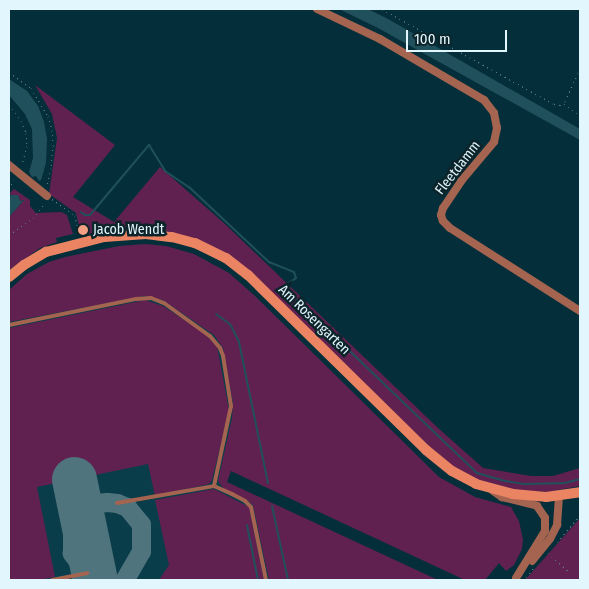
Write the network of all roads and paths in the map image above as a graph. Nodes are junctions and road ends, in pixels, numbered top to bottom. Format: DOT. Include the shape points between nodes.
graph roads {
  1 [pos="317,9"];
  2 [pos="382,9"];
  3 [pos="580,69"];
  4 [pos="9,72"];
  5 [pos="563,103"];
  6 [pos="9,105"];
  7 [pos="580,116"];
  8 [pos="9,165"];
  9 [pos="18,174"];
  10 [pos="9,190"];
  11 [pos="46,195"];
  12 [pos="9,235"];
  13 [pos="81,242"];
  14 [pos="9,277"];
  15 [pos="580,311"];
  16 [pos="9,325"];
  17 [pos="214,486"];
  18 [pos="492,490"];
  19 [pos="580,492"];
  20 [pos="559,496"];
  21 [pos="117,503"];
  22 [pos="548,552"];
  23 [pos="569,572"];
  24 [pos="87,573"];
  25 [pos="515,579"];
  26 [pos="52,580"];
  27 [pos="266,580"];
  1 -- 15 [label="street, Fleetdamm" via="380,39 484,100 494,113 497,128 494,142 443,208 443,221"];
  2 -- 5 [label="path" via="482,62 550,103"];
  3 -- 5 [label="path"];
  4 -- 11 [label="path" via="39,98 52,130"];
  5 -- 7 [label="path"];
  6 -- 9 [label="path" via="22,121 26,133 25,158"];
  8 -- 9 [label="street"];
  9 -- 10 [label="path"];
  9 -- 11 [label="street"];
  11 -- 12 [label="path" via="40,211"];
  11 -- 13 [label="path" via="74,215"];
  13 -- 14 [label="main road, Am Rosengarten" via="46,252"];
  13 -- 18 [label="main road, Am Rosengarten" via="123,234 156,234 195,243 226,258 248,275 438,461 461,477"];
  16 -- 17 [label="lane" via="151,298 164,303 210,336 220,348 231,406"];
  17 -- 21 [label="lane"];
  17 -- 27 [label="lane" via="251,507"];
  18 -- 20 [label="main road, Am Rosengarten" via="525,496"];
  18 -- 25 [label="street" via="537,506 545,518 545,531"];
  19 -- 20 [label="main road, Am Rosengarten"];
  20 -- 25 [label="street" via="559,518 554,532"];
  22 -- 23 [label="path"];
  24 -- 26 [label="lane"];
}
